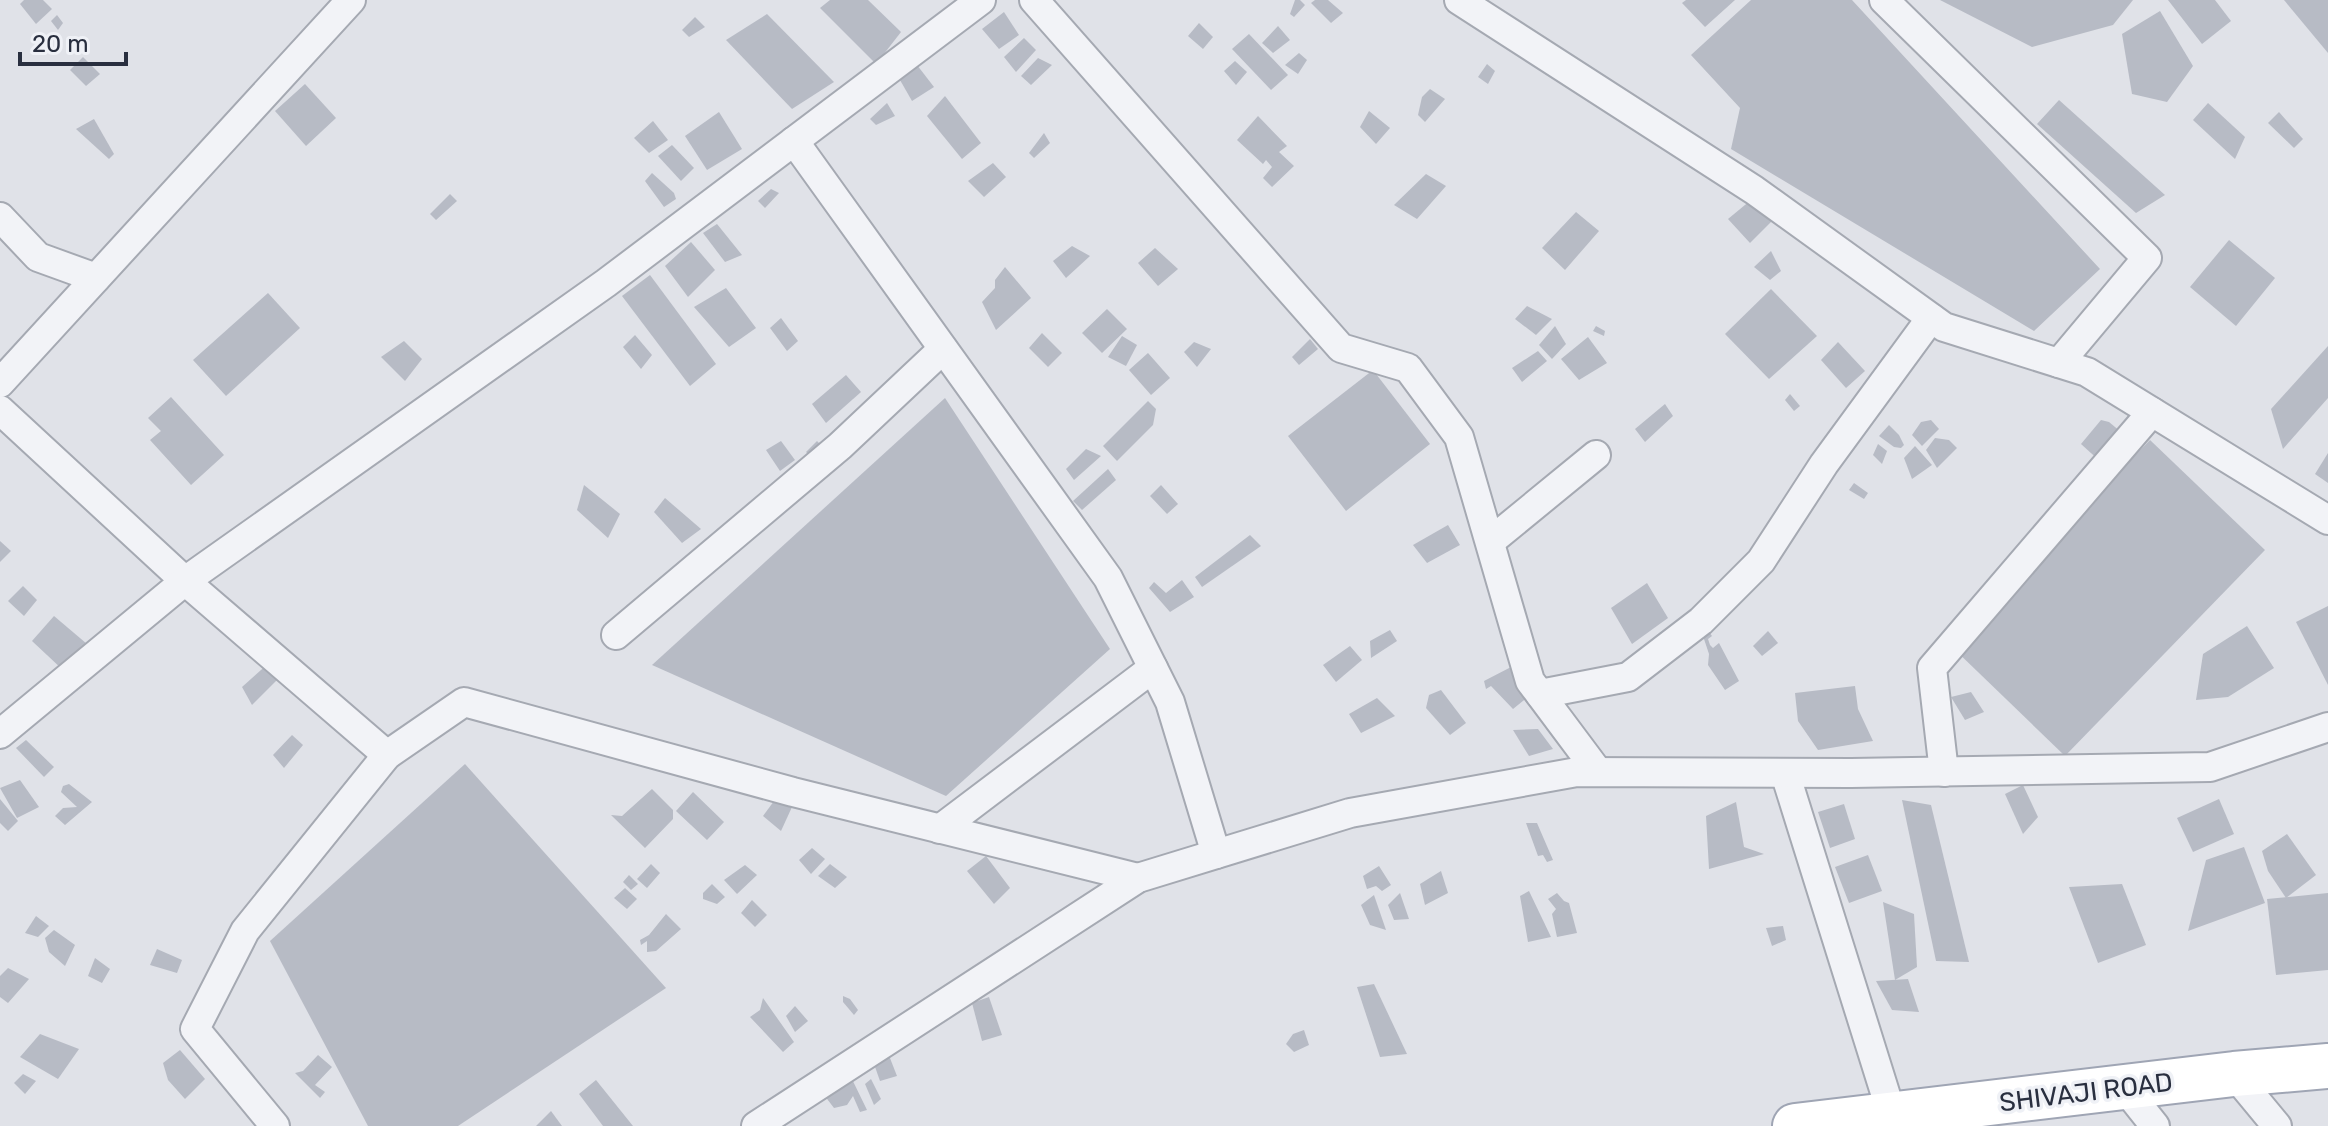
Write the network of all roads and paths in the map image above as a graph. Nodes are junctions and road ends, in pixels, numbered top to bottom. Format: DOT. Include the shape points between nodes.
graph roads {
  1 [pos="351,0"];
  2 [pos="981,0"];
  3 [pos="1034,0"];
  4 [pos="1459,0"];
  5 [pos="1884,0"];
  6 [pos="794,141"];
  7 [pos="0,217"];
  8 [pos="96,278"];
  9 [pos="1931,318"];
  10 [pos="943,349"];
  11 [pos="2059,363"];
  12 [pos="0,383"];
  13 [pos="0,410"];
  14 [pos="2152,412"];
  15 [pos="1596,455"];
  16 [pos="2328,520"];
  17 [pos="1491,541"];
  18 [pos="185,581"];
  19 [pos="616,635"];
  20 [pos="1153,668"];
  21 [pos="1540,694"];
  22 [pos="2328,727"];
  23 [pos="0,734"];
  24 [pos="387,755"];
  25 [pos="1598,772"];
  26 [pos="1944,772"];
  27 [pos="1785,773"];
  28 [pos="940,829"];
  29 [pos="1216,854"];
  30 [pos="1138,878"];
  31 [pos="2328,1066"];
  32 [pos="2234,1074"];
  33 [pos="2124,1087"];
  34 [pos="1892,1115"];
  35 [pos="275,1126"];
  36 [pos="756,1126"];
  37 [pos="1795,1126"];
  38 [pos="2155,1126"];
  39 [pos="2277,1126"];
  1 -- 8 [label="street"];
  2 -- 6 [label="street"];
  3 -- 17 [label="street" via="1341,348 1408,368 1459,437"];
  4 -- 9 [label="street" via="1754,190"];
  5 -- 11 [label="street" via="2147,258"];
  6 -- 10 [label="street"];
  6 -- 18 [label="street" via="606,283"];
  7 -- 8 [label="street" via="38,257"];
  8 -- 12 [label="street"];
  9 -- 11 [label="street" via="1944,327"];
  9 -- 21 [label="street" via="1761,561 1701,621 1628,677"];
  10 -- 19 [label="street" via="840,446"];
  10 -- 20 [label="street" via="1108,578"];
  11 -- 14 [label="street" via="2087,372"];
  13 -- 18 [label="street"];
  14 -- 16 [label="street"];
  14 -- 26 [label="street" via="1932,668"];
  15 -- 17 [label="street"];
  17 -- 21 [label="street" via="1530,681"];
  18 -- 23 [label="street"];
  18 -- 24 [label="street"];
  20 -- 28 [label="street"];
  20 -- 29 [label="street" via="1170,702"];
  21 -- 25 [label="street"];
  22 -- 26 [label="street" via="2210,767"];
  24 -- 28 [label="street" via="464,702"];
  24 -- 35 [label="street" via="245,931 195,1029"];
  25 -- 27 [label="street"];
  25 -- 29 [label="street" via="1350,813"];
  26 -- 27 [label="street"];
  27 -- 34 [label="street"];
  28 -- 30 [label="street"];
  29 -- 30 [label="street"];
  30 -- 36 [label="street"];
  31 -- 32 [label="main road, SHIVAJI ROAD"];
  32 -- 33 [label="main road, SHIVAJI ROAD"];
  32 -- 39 [label="street"];
  33 -- 34 [label="main road, SHIVAJI ROAD"];
  33 -- 38 [label="street"];
  34 -- 37 [label="main road, SHIVAJI ROAD"];
}
